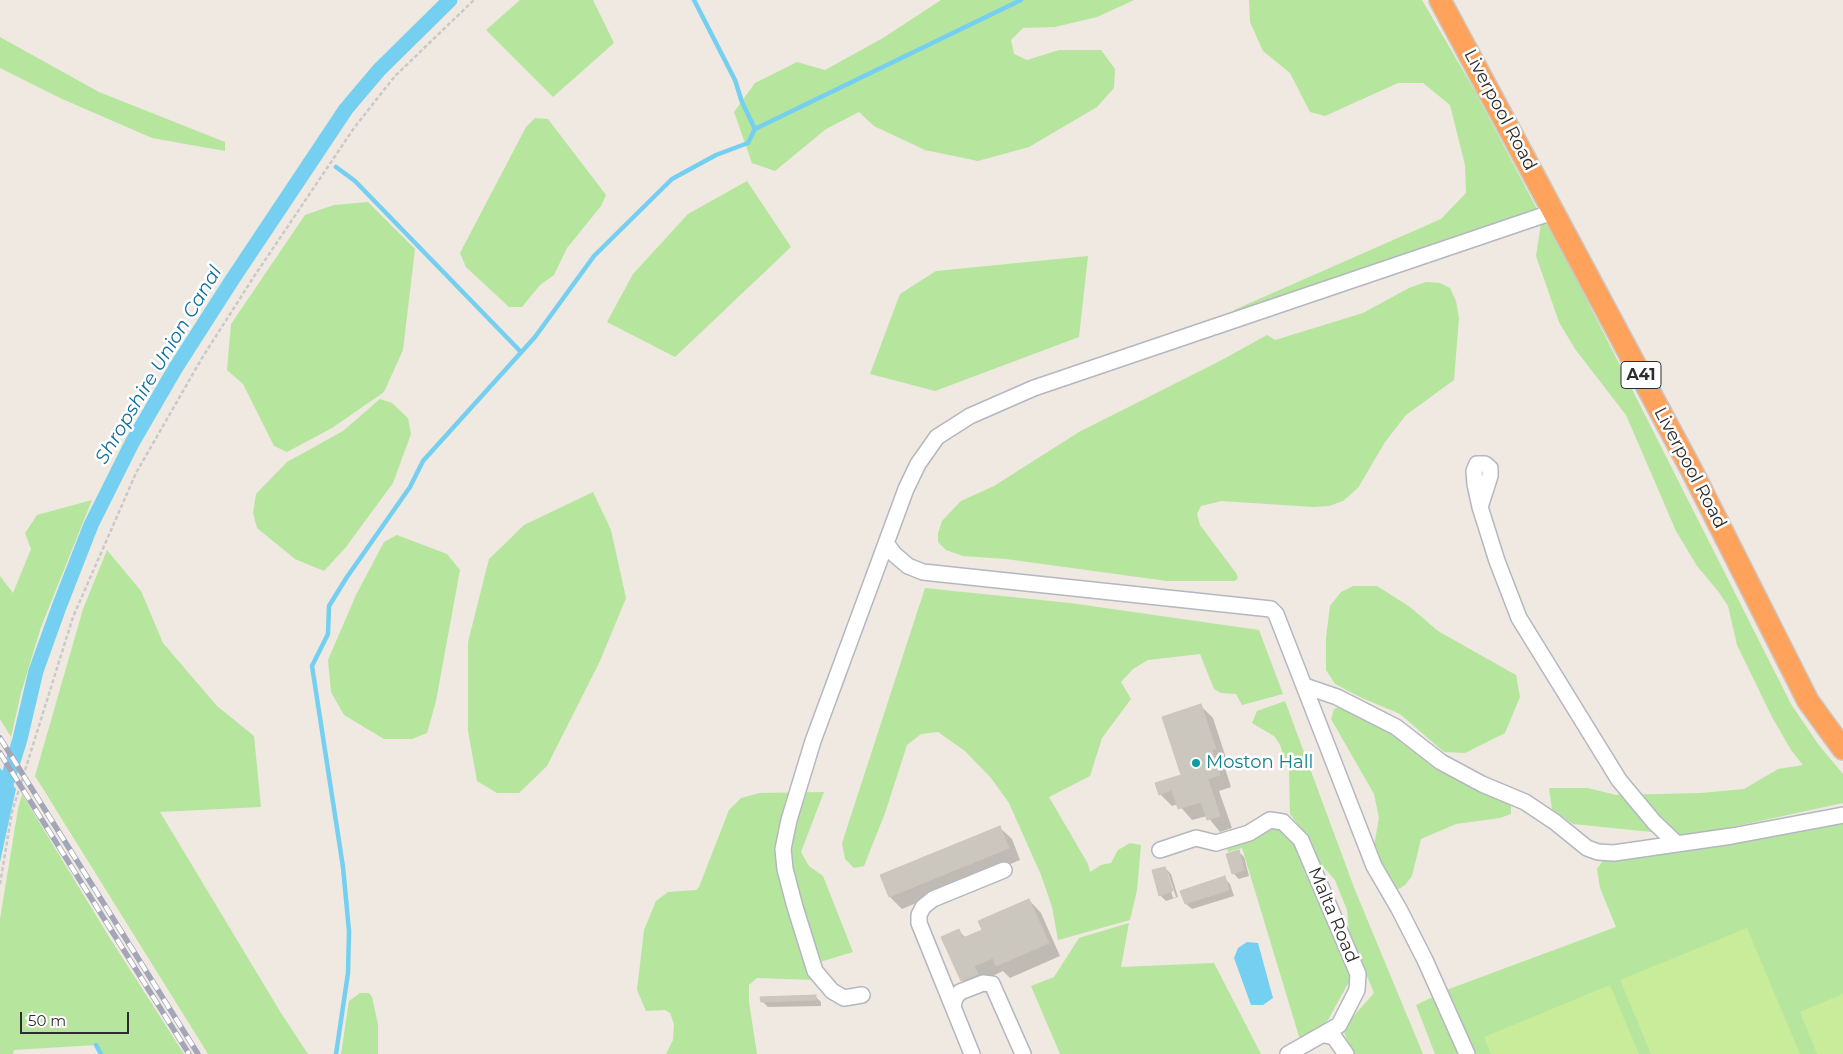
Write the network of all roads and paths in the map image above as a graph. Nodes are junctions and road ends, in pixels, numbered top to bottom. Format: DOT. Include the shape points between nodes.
graph roads {
  1 [pos="474,0"];
  2 [pos="1440,0"];
  3 [pos="1554,212"];
  4 [pos="1480,507"];
  5 [pos="886,543"];
  6 [pos="1305,686"];
  7 [pos="1843,749"];
  8 [pos="1843,815"];
  9 [pos="1676,844"];
  10 [pos="1160,850"];
  11 [pos="1004,870"];
  12 [pos="0,884"];
  13 [pos="862,995"];
  14 [pos="953,1008"];
  15 [pos="1325,1035"];
  16 [pos="972,1054"];
  17 [pos="1023,1054"];
  18 [pos="1288,1054"];
  19 [pos="1346,1054"];
  20 [pos="1467,1054"];
  1 -- 12 [label="path" via="395,76 354,128 217,334 136,473 70,627 12,812"];
  2 -- 3 [label="highway, Liverpool Road / A41"];
  3 -- 5 [label="street" via="1034,388 970,416 937,438 918,464"];
  3 -- 7 [label="highway, Liverpool Road / A41" via="1691,469 1808,700"];
  4 -- 9 [label="street" via="1519,618 1619,780"];
  5 -- 6 [label="street" via="908,566 923,572 1271,609 1276,614"];
  5 -- 13 [label="street" via="813,741 783,848 795,907 815,970 832,991 844,998"];
  6 -- 9 [label="street" via="1338,697 1396,727 1441,762 1525,802 1587,848 1614,853"];
  6 -- 20 [label="street" via="1374,866 1426,960"];
  8 -- 9 [label="street"];
  10 -- 15 [label="street, Malta Road" via="1196,838 1216,844 1249,833 1270,820 1283,822 1302,840 1358,974 1358,990 1339,1025"];
  11 -- 14 [label="street" via="933,899 919,915 919,923"];
  14 -- 16 [label="street"];
  14 -- 17 [label="street" via="960,992 983,983 992,984"];
  15 -- 18 [label="street, Malta Road"];
  15 -- 19 [label="street" via="1334,1037"];
}
